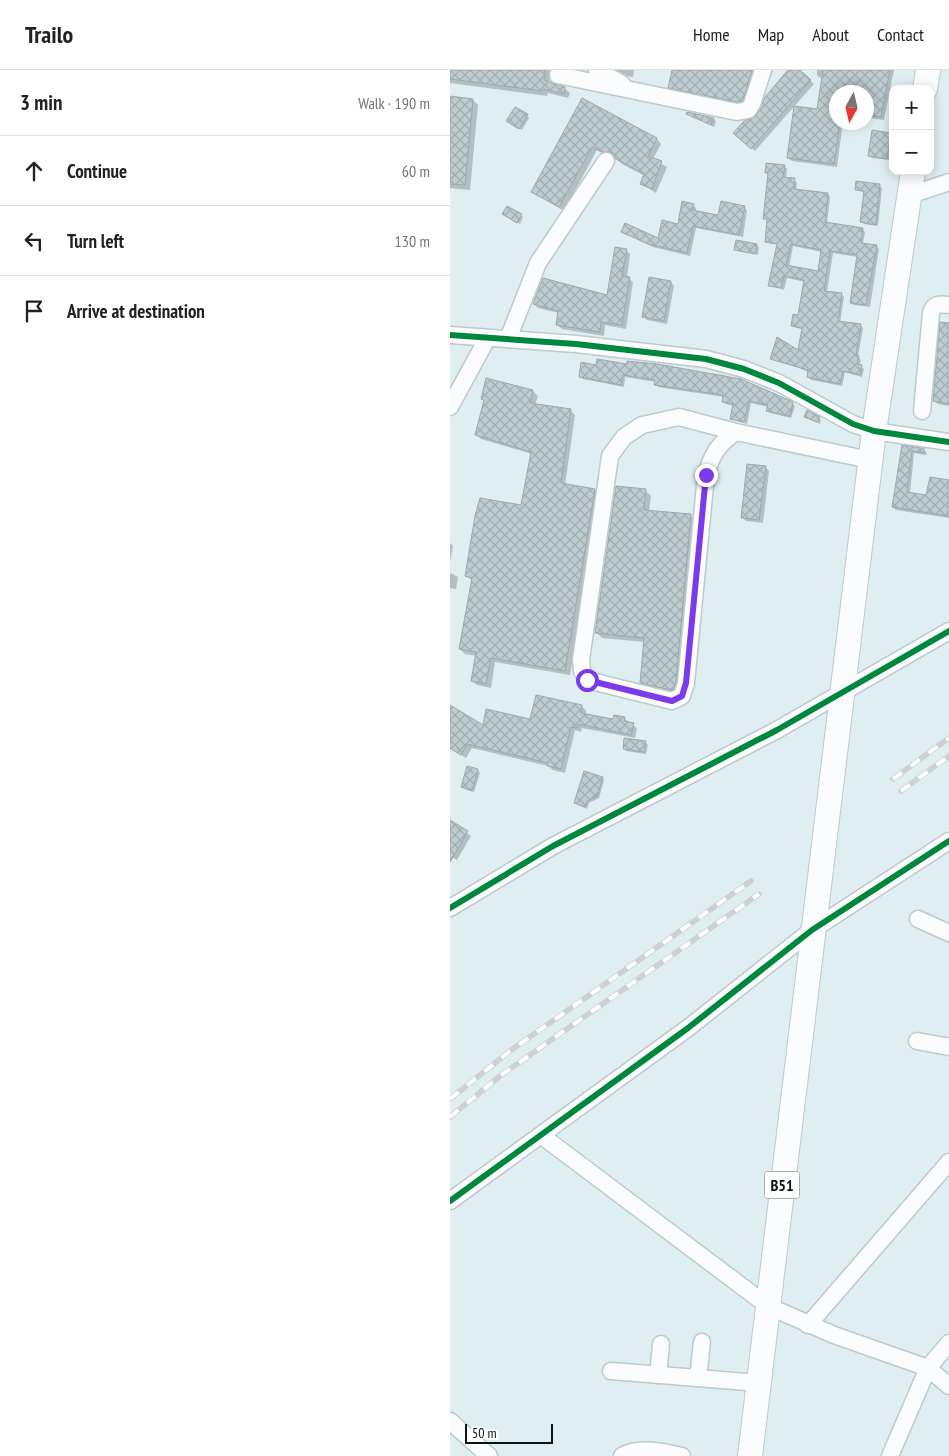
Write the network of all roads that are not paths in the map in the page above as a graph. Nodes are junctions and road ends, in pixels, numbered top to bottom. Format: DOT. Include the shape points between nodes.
graph roads {
  1 [pos="598,70"];
  2 [pos="763,70"];
  3 [pos="928,70"];
  4 [pos="558,75"];
  5 [pos="926,85"];
  6 [pos="639,93"];
  7 [pos="606,161"];
  8 [pos="912,175"];
  9 [pos="949,182"];
  10 [pos="910,195"];
  11 [pos="949,305"];
  12 [pos="450,335"];
  13 [pos="487,339"];
  14 [pos="508,339"];
  15 [pos="450,407"];
  16 [pos="922,411"];
  17 [pos="874,431"];
  18 [pos="736,432"];
  19 [pos="949,442"];
  20 [pos="870,460"];
  21 [pos="949,631"];
  22 [pos="841,692"];
  23 [pos="949,841"];
  24 [pos="450,908"];
  25 [pos="918,919"];
  26 [pos="812,930"];
  27 [pos="949,933"];
  28 [pos="917,1041"];
  29 [pos="949,1047"];
  30 [pos="542,1136"];
  31 [pos="949,1162"];
  32 [pos="450,1201"];
  33 [pos="768,1306"];
  34 [pos="808,1325"];
  35 [pos="702,1342"];
  36 [pos="949,1343"];
  37 [pos="661,1344"];
  38 [pos="928,1368"];
  39 [pos="610,1371"];
  40 [pos="658,1375"];
  41 [pos="698,1378"];
  42 [pos="759,1383"];
  43 [pos="949,1386"];
  44 [pos="450,1421"];
  45 [pos="489,1456"];
  46 [pos="622,1456"];
  47 [pos="682,1456"];
  48 [pos="750,1456"];
  49 [pos="890,1456"];
  1 -- 6 [label="street"];
  2 -- 6 [label="street" via="752,104 743,111"];
  3 -- 5 [label="highway"];
  4 -- 6 [label="street"];
  7 -- 14 [label="street" via="538,263"];
  8 -- 10 [label="highway, B51"];
  9 -- 10 [label="street"];
  10 -- 17 [label="highway, B51"];
  11 -- 16 [label="street" via="938,304 931,313"];
  12 -- 13 [label="street"];
  13 -- 14 [label="street"];
  13 -- 15 [label="street"];
  14 -- 17 [label="street" via="706,359 744,368 779,383 853,424"];
  17 -- 19 [label="street"];
  17 -- 20 [label="highway, B51"];
  18 -- 18 [label="street" via="720,442 706,475 686,683 682,696 672,701 587,680 581,660 610,456 624,438 642,425 679,417"];
  18 -- 20 [label="street"];
  20 -- 22 [label="highway, B51"];
  21 -- 22 [label="street"];
  22 -- 24 [label="street" via="777,730 553,846"];
  22 -- 26 [label="highway, B51"];
  23 -- 26 [label="street"];
  25 -- 27 [label="street"];
  26 -- 30 [label="street" via="688,1028"];
  26 -- 33 [label="highway, B51"];
  28 -- 29 [label="street"];
  30 -- 32 [label="street"];
  30 -- 33 [label="street"];
  31 -- 34 [label="street"];
  33 -- 34 [label="street"];
  33 -- 42 [label="highway, B51"];
  34 -- 38 [label="street"];
  35 -- 41 [label="street"];
  36 -- 38 [label="street"];
  37 -- 40 [label="street"];
  38 -- 43 [label="street"];
  38 -- 49 [label="street"];
  39 -- 40 [label="street"];
  40 -- 41 [label="street"];
  41 -- 42 [label="street"];
  42 -- 48 [label="highway, B51"];
  44 -- 45 [label="street"];
  46 -- 47 [label="street" via="646,1451"];
}
